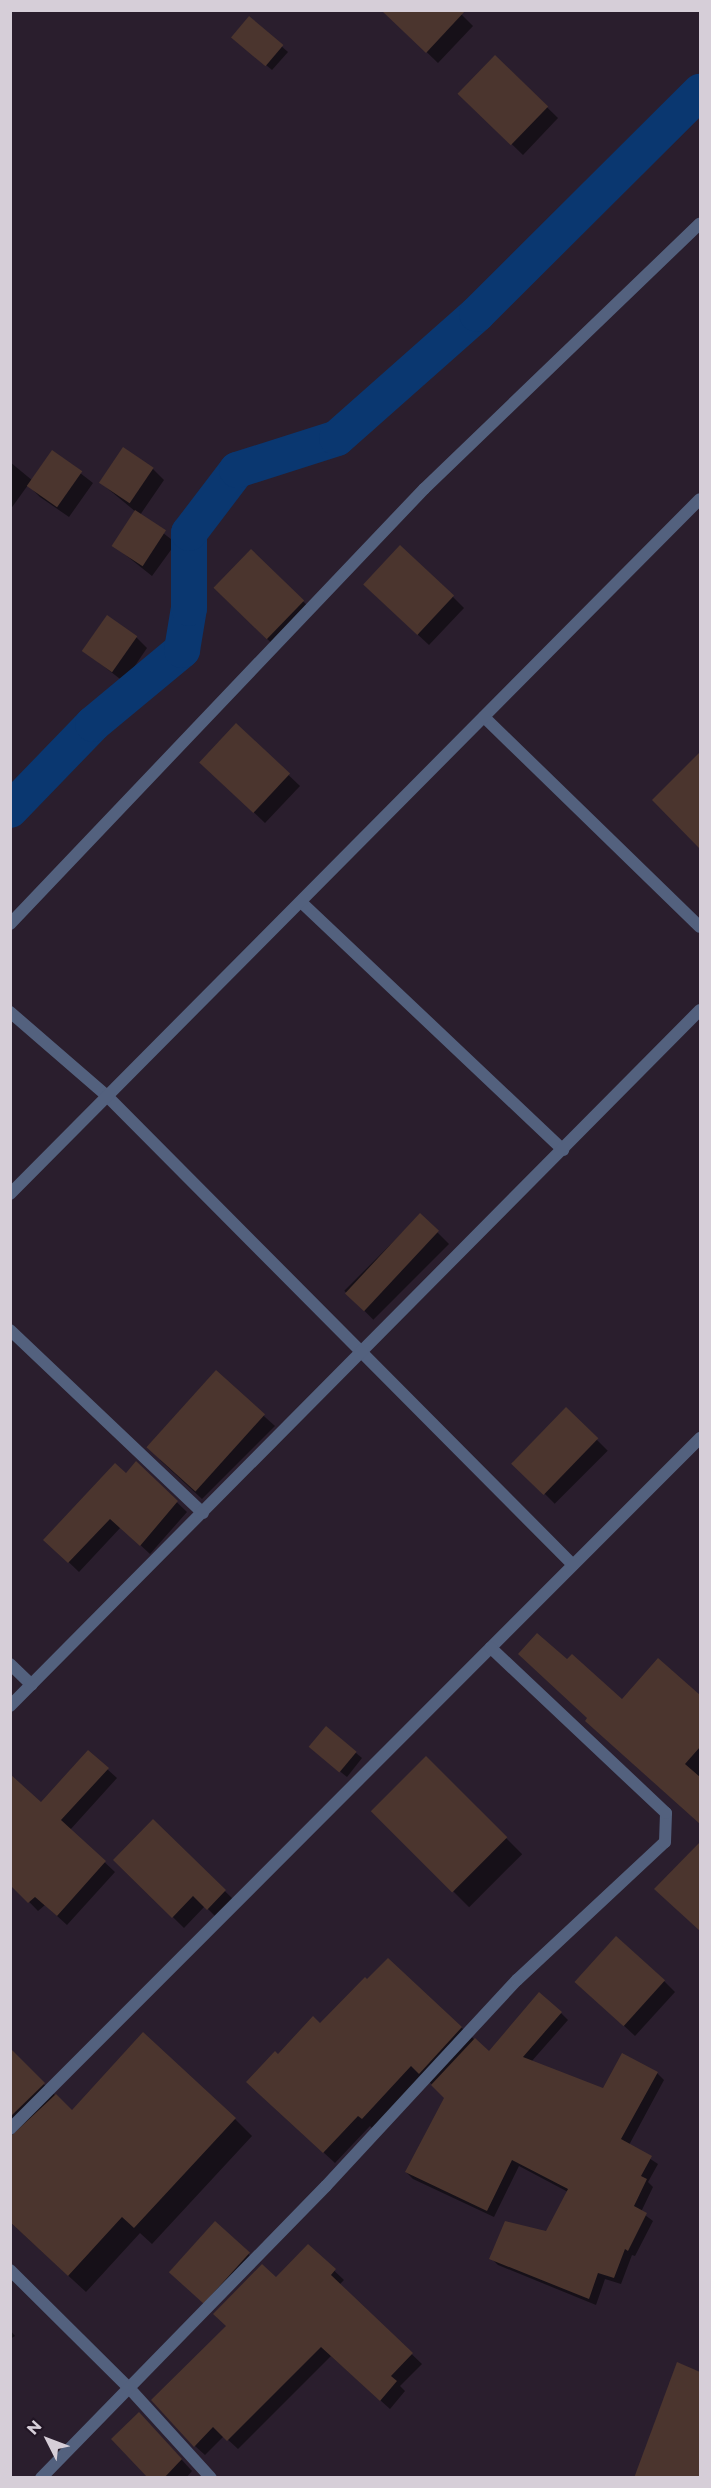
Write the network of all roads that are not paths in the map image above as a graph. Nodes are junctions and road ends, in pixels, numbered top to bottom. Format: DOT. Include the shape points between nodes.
graph roads {
  1 [pos="700,223"];
  2 [pos="700,499"];
  3 [pos="484,717"];
  4 [pos="301,902"];
  5 [pos="10,924"];
  6 [pos="700,927"];
  7 [pos="700,1010"];
  8 [pos="10,1012"];
  9 [pos="107,1096"];
  10 [pos="563,1150"];
  11 [pos="10,1194"];
  12 [pos="10,1330"];
  13 [pos="363,1351"];
  14 [pos="700,1438"];
  15 [pos="203,1513"];
  16 [pos="573,1565"];
  17 [pos="491,1648"];
  18 [pos="10,1664"];
  19 [pos="32,1685"];
  20 [pos="10,1706"];
  21 [pos="10,2129"];
  22 [pos="10,2270"];
  23 [pos="130,2389"];
  24 [pos="41,2478"];
  25 [pos="211,2478"];
  1 -- 5 [label="street" via="424,489"];
  2 -- 3 [label="street"];
  3 -- 4 [label="street"];
  3 -- 6 [label="street"];
  4 -- 9 [label="street"];
  4 -- 10 [label="street"];
  7 -- 10 [label="street"];
  8 -- 9 [label="street"];
  9 -- 11 [label="street"];
  9 -- 13 [label="street"];
  10 -- 13 [label="street"];
  12 -- 15 [label="street"];
  13 -- 15 [label="street"];
  13 -- 16 [label="street"];
  14 -- 16 [label="street"];
  15 -- 19 [label="street"];
  16 -- 17 [label="street"];
  17 -- 21 [label="street"];
  17 -- 23 [label="street" via="666,1813 665,1842 517,1980"];
  18 -- 19 [label="street"];
  19 -- 20 [label="street"];
  22 -- 23 [label="street"];
  23 -- 24 [label="street"];
  23 -- 25 [label="street"];
}
